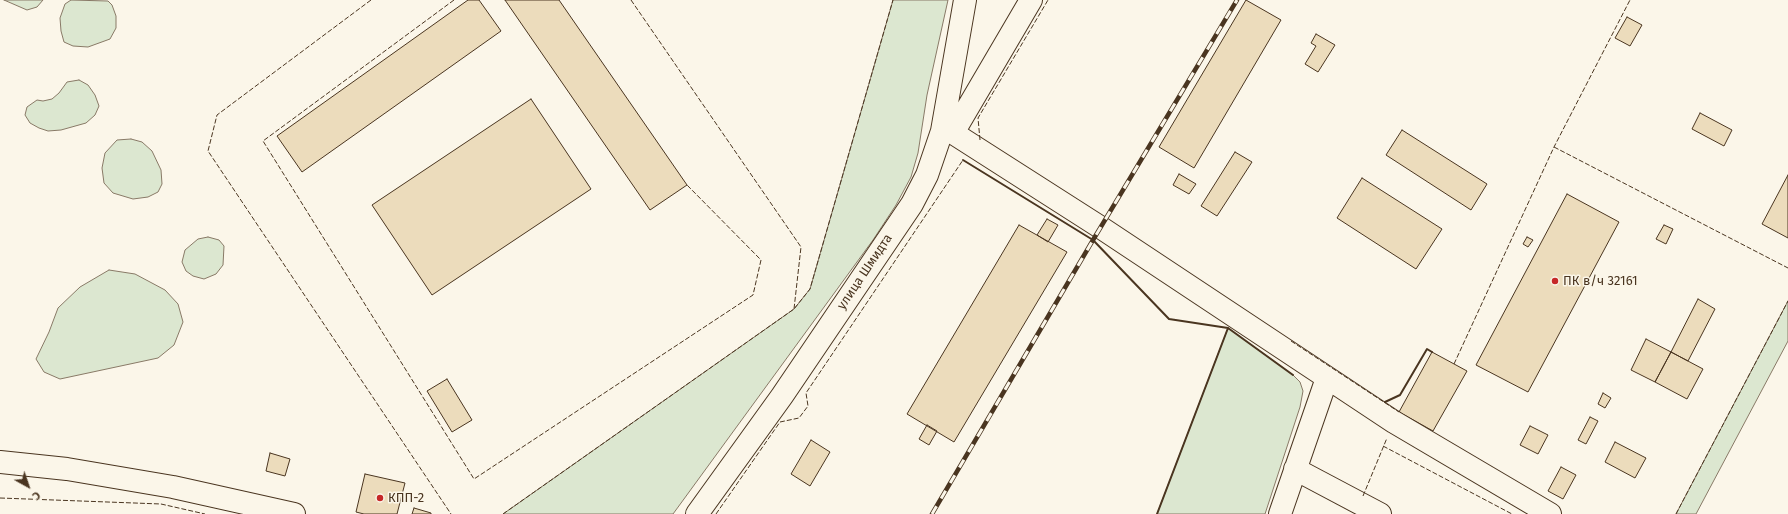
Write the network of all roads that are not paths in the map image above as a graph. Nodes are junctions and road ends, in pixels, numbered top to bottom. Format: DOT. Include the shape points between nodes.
graph roads {
  1 [pos="965,0"];
  2 [pos="1031,0"];
  3 [pos="947,132"];
  4 [pos="1327,378"];
  5 [pos="0,462"];
  6 [pos="1295,469"];
  7 [pos="294,514"];
  8 [pos="697,514"];
  9 [pos="1280,514"];
  10 [pos="1380,514"];
  11 [pos="1550,514"];
  1 -- 3 [label="street, улица Шмидта"];
  2 -- 3 [label="street"];
  3 -- 4 [label="street" via="1100,227"];
  3 -- 8 [label="street, улица Шмидта" via="912,204 782,396"];
  4 -- 6 [label="street"];
  4 -- 11 [label="street" via="1394,422"];
  5 -- 7 [label="street" via="67,469 173,487"];
  6 -- 9 [label="street"];
  6 -- 10 [label="street"];
}
